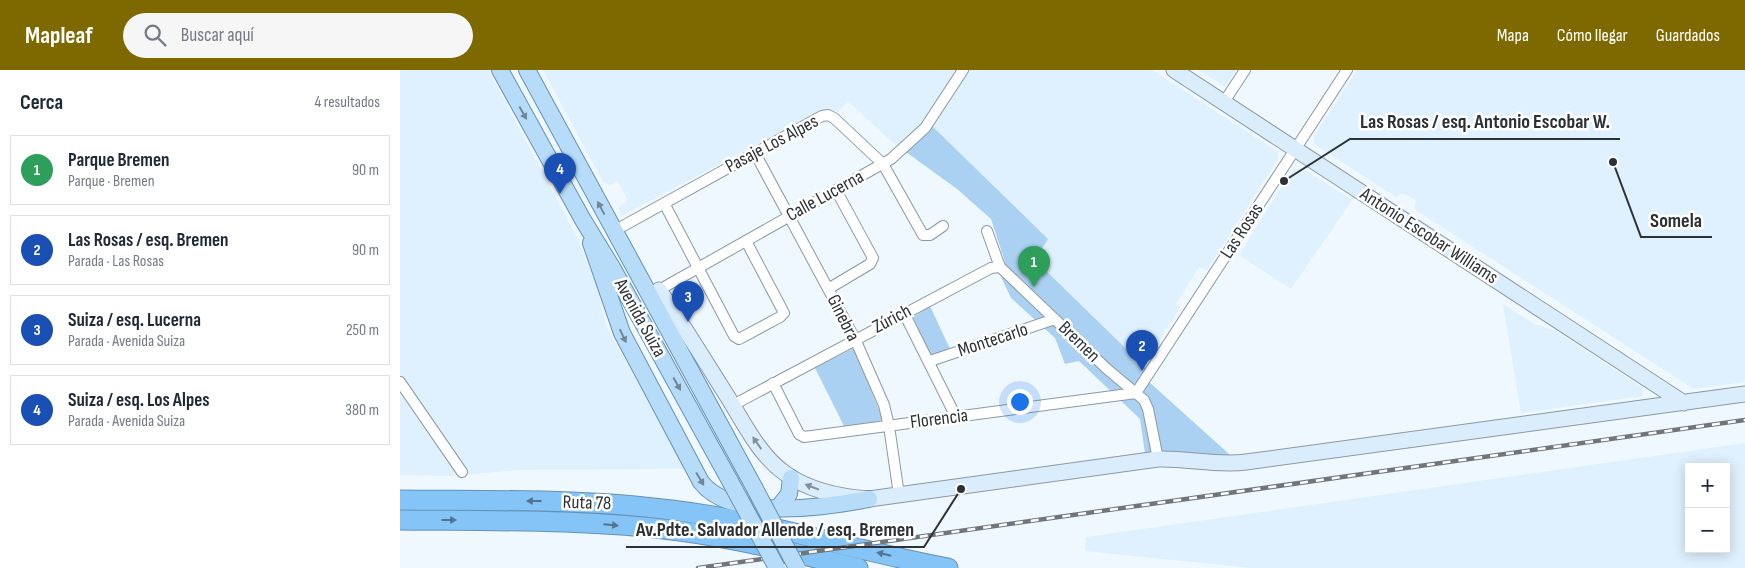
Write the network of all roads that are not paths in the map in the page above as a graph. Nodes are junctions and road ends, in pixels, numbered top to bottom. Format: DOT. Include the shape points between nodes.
graph roads {
  1 [pos="500,70"];
  2 [pos="527,70"];
  3 [pos="964,70"];
  4 [pos="1174,70"];
  5 [pos="1245,70"];
  6 [pos="1347,70"];
  7 [pos="1224,102"];
  8 [pos="1295,149"];
  9 [pos="755,153"];
  10 [pos="883,164"];
  11 [pos="836,190"];
  12 [pos="664,203"];
  13 [pos="789,216"];
  14 [pos="583,220"];
  15 [pos="943,226"];
  16 [pos="614,231"];
  17 [pos="987,231"];
  18 [pos="746,241"];
  19 [pos="632,266"];
  20 [pos="1000,267"];
  21 [pos="698,268"];
  22 [pos="828,289"];
  23 [pos="659,290"];
  24 [pos="904,312"];
  25 [pos="1055,320"];
  26 [pos="855,339"];
  27 [pos="930,361"];
  28 [pos="400,382"];
  29 [pos="773,383"];
  30 [pos="1136,393"];
  31 [pos="1745,394"];
  32 [pos="1684,403"];
  33 [pos="733,405"];
  34 [pos="956,417"];
  35 [pos="890,426"];
  36 [pos="1158,459"];
  37 [pos="462,472"];
  38 [pos="791,478"];
  39 [pos="899,495"];
  40 [pos="869,499"];
  41 [pos="400,500"];
  42 [pos="777,509"];
  43 [pos="400,520"];
  44 [pos="776,568"];
  45 [pos="797,568"];
  46 [pos="858,568"];
  47 [pos="948,568"];
  1 -- 14 [label="main road, Avenida Suiza, one-way"];
  16 -- 2 [label="main road, Avenida Suiza, one-way"];
  3 -- 10 [label="street, Calle Lucerna" via="925,128"];
  4 -- 7 [label="main road, Antonio Escobar Williams"];
  5 -- 7 [label="street"];
  6 -- 8 [label="street, Las Rosas"];
  7 -- 8 [label="main road, Antonio Escobar Williams"];
  8 -- 30 [label="street, Las Rosas"];
  8 -- 32 [label="main road, Antonio Escobar Williams"];
  9 -- 10 [label="street, Pasaje Los Alpes" via="828,115"];
  9 -- 12 [label="street, Pasaje Los Alpes"];
  9 -- 13 [label="street, Ginebra"];
  10 -- 11 [label="street, Calle Lucerna"];
  10 -- 15 [label="street, Pasaje Los Alpes" via="923,234 930,235"];
  11 -- 13 [label="street, Calle Lucerna"];
  11 -- 22 [label="street" via="874,258 870,264"];
  12 -- 16 [label="street, Pasaje Los Alpes"];
  12 -- 21 [label="street"];
  13 -- 18 [label="street, Calle Lucerna"];
  13 -- 22 [label="street, Ginebra"];
  14 -- 42 [label="main road, one-way" via="622,332 701,482 720,497"];
  14 -- 44 [label="main road, Avenida Suiza, one-way, bridge" via="614,269"];
  16 -- 19 [label="main road, Avenida Suiza"];
  17 -- 20 [label="street, Bremen"];
  18 -- 21 [label="street, Calle Lucerna"];
  18 -- 21 [label="street" via="783,309 780,317 740,339 735,338"];
  19 -- 23 [label="main road"];
  19 -- 45 [label="main road, Avenida Suiza, bridge"];
  20 -- 24 [label="street, Zúrich" via="991,268"];
  20 -- 25 [label="street, Bremen"];
  21 -- 23 [label="street, Calle Lucerna"];
  22 -- 26 [label="street, Ginebra"];
  23 -- 33 [label="main road, Avenida Suiza"];
  24 -- 26 [label="street, Zúrich"];
  24 -- 27 [label="street"];
  25 -- 27 [label="street, Montecarlo"];
  25 -- 30 [label="street, Bremen"];
  26 -- 29 [label="street, Zúrich"];
  26 -- 35 [label="street, Ginebra"];
  27 -- 34 [label="street"];
  28 -- 37 [label="street"];
  29 -- 33 [label="street, Zúrich"];
  29 -- 35 [label="street, Florencia" via="802,437"];
  30 -- 34 [label="street, Florencia"];
  30 -- 36 [label="street, Bremen" via="1148,409"];
  31 -- 32 [label="main road, Avenida Suiza"];
  32 -- 36 [label="main road, Avenida Suiza" via="1241,463"];
  38 -- 33 [label="main road, Avenida Suiza, one-way" via="766,456"];
  34 -- 35 [label="street, Florencia"];
  35 -- 39 [label="street, Ginebra"];
  36 -- 39 [label="main road, Avenida Suiza"];
  40 -- 38 [label="main road, Avenida Suiza, one-way" via="824,492"];
  38 -- 42 [label="main road" via="787,498"];
  39 -- 40 [label="main road, Avenida Suiza"];
  40 -- 42 [label="main road" via="798,510"];
  47 -- 41 [label="highway, Ruta 78, one-way" via="749,522 660,508 593,502"];
  43 -- 46 [label="highway, Ruta 78, one-way" via="560,521 655,529 730,539"];
}
